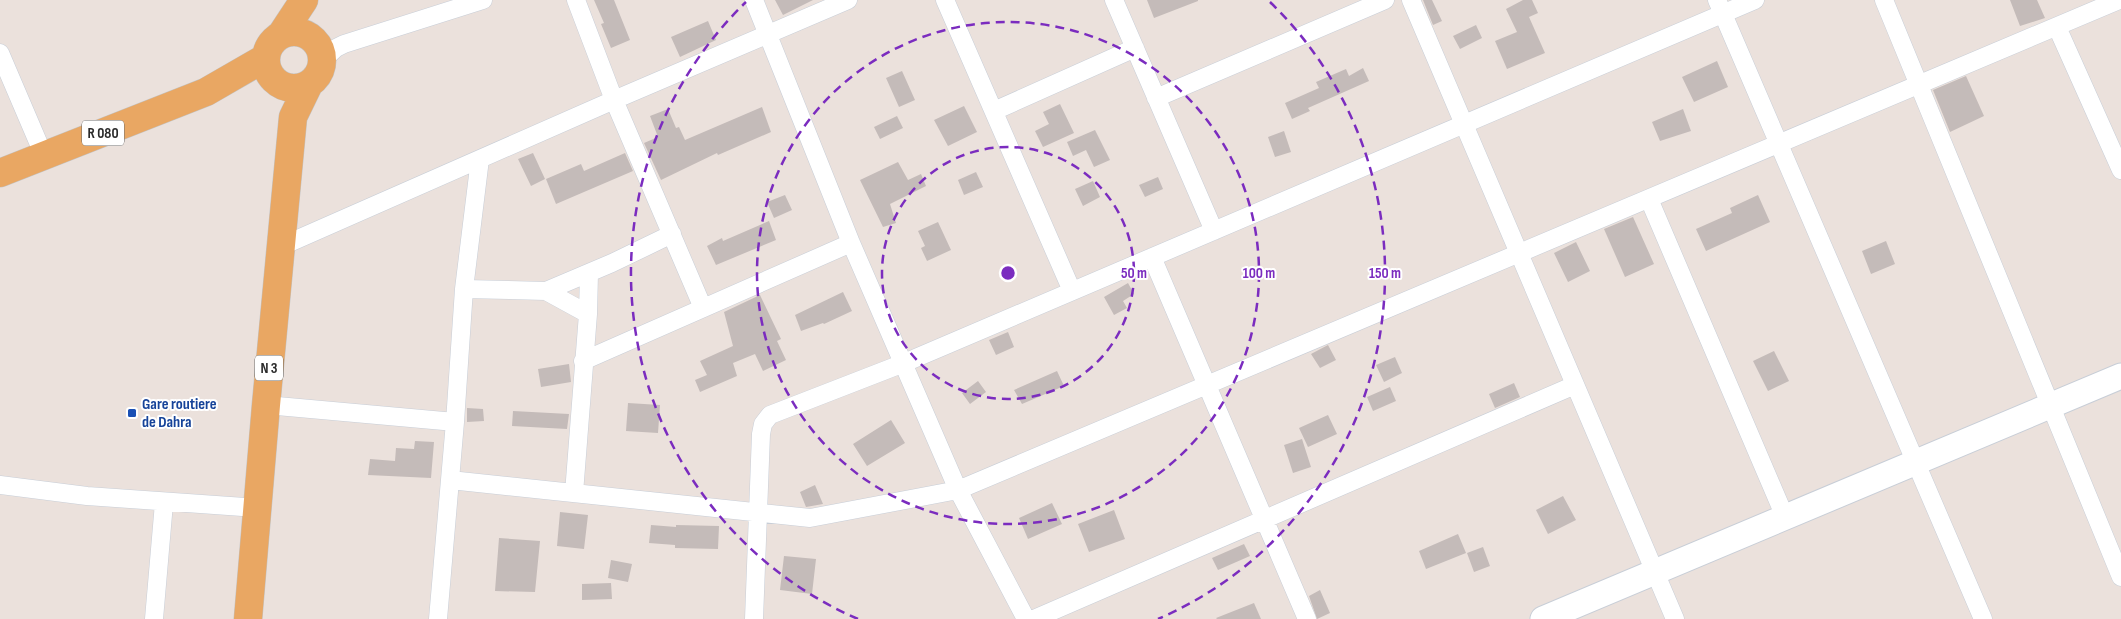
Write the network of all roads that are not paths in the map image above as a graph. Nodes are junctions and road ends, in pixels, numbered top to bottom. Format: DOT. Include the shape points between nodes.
graph roads {
  1 [pos="306,0"];
  2 [pos="483,0"];
  3 [pos="576,0"];
  4 [pos="754,0"];
  5 [pos="848,0"];
  6 [pos="945,0"];
  7 [pos="1114,0"];
  8 [pos="1385,0"];
  9 [pos="1411,0"];
  10 [pos="1755,0"];
  11 [pos="1884,0"];
  12 [pos="2120,0"];
  13 [pos="1720,7"];
  14 [pos="2056,27"];
  15 [pos="766,34"];
  16 [pos="281,35"];
  17 [pos="323,47"];
  18 [pos="1135,48"];
  19 [pos="0,53"];
  20 [pos="266,58"];
  21 [pos="289,85"];
  22 [pos="1919,85"];
  23 [pos="206,92"];
  24 [pos="1156,98"];
  25 [pos="614,100"];
  26 [pos="994,111"];
  27 [pos="1464,124"];
  28 [pos="1779,144"];
  29 [pos="44,156"];
  30 [pos="480,159"];
  31 [pos="2121,170"];
  32 [pos="0,173"];
  33 [pos="1649,199"];
  34 [pos="1214,230"];
  35 [pos="672,234"];
  36 [pos="851,243"];
  37 [pos="282,246"];
  38 [pos="1519,254"];
  39 [pos="1152,257"];
  40 [pos="589,272"];
  41 [pos="464,289"];
  42 [pos="546,291"];
  43 [pos="1072,291"];
  44 [pos="703,308"];
  45 [pos="588,314"];
  46 [pos="583,361"];
  47 [pos="904,363"];
  48 [pos="2121,376"];
  49 [pos="1575,385"];
  50 [pos="1208,386"];
  51 [pos="266,405"];
  52 [pos="2050,406"];
  53 [pos="455,422"];
  54 [pos="1916,462"];
  55 [pos="450,480"];
  56 [pos="0,485"];
  57 [pos="958,490"];
  58 [pos="574,493"];
  59 [pos="164,503"];
  60 [pos="258,508"];
  61 [pos="759,513"];
  62 [pos="1785,517"];
  63 [pos="1264,519"];
  64 [pos="1655,572"];
  65 [pos="2121,577"];
  66 [pos="154,619"];
  67 [pos="248,619"];
  68 [pos="438,619"];
  69 [pos="754,619"];
  70 [pos="1026,619"];
  71 [pos="1034,619"];
  72 [pos="1307,619"];
  73 [pos="1543,619"];
  74 [pos="1675,619"];
  75 [pos="1983,619"];
  1 -- 16 [label="main road"];
  1 -- 17 [label="main road"];
  2 -- 17 [label="street"];
  3 -- 25 [label="street"];
  4 -- 15 [label="street"];
  5 -- 15 [label="street"];
  6 -- 26 [label="street"];
  7 -- 18 [label="street"];
  8 -- 24 [label="street"];
  9 -- 27 [label="street"];
  10 -- 13 [label="street"];
  11 -- 22 [label="street"];
  12 -- 14 [label="street"];
  13 -- 27 [label="street"];
  13 -- 28 [label="street"];
  14 -- 22 [label="street"];
  14 -- 31 [label="street"];
  15 -- 25 [label="street"];
  15 -- 36 [label="street"];
  16 -- 17 [label="main road" via="296,32"];
  16 -- 20 [label="main road" via="270,45"];
  17 -- 21 [label="main road" via="319,73"];
  18 -- 24 [label="street"];
  18 -- 26 [label="street"];
  19 -- 29 [label="street"];
  20 -- 21 [label="main road" via="267,70"];
  20 -- 23 [label="main road"];
  21 -- 23 [label="main road" via="237,86"];
  21 -- 37 [label="main road, N 3" via="293,118"];
  22 -- 28 [label="street"];
  22 -- 52 [label="street"];
  23 -- 29 [label="main road, R 080"];
  24 -- 34 [label="street"];
  25 -- 30 [label="street"];
  25 -- 35 [label="street"];
  26 -- 43 [label="street"];
  27 -- 34 [label="street"];
  27 -- 38 [label="street"];
  28 -- 33 [label="street"];
  28 -- 54 [label="street"];
  29 -- 32 [label="main road, R 080"];
  30 -- 37 [label="street"];
  30 -- 41 [label="street"];
  33 -- 38 [label="street"];
  33 -- 62 [label="street"];
  34 -- 39 [label="street"];
  35 -- 40 [label="street"];
  35 -- 44 [label="street"];
  36 -- 44 [label="street"];
  36 -- 47 [label="street"];
  37 -- 51 [label="main road, N 3"];
  38 -- 49 [label="street"];
  38 -- 50 [label="street"];
  39 -- 43 [label="street"];
  39 -- 50 [label="street"];
  40 -- 42 [label="street"];
  40 -- 45 [label="street"];
  41 -- 42 [label="street"];
  41 -- 53 [label="street"];
  42 -- 45 [label="street"];
  43 -- 47 [label="street"];
  44 -- 46 [label="street"];
  45 -- 46 [label="street"];
  46 -- 58 [label="street"];
  47 -- 57 [label="street"];
  47 -- 61 [label="street" via="770,415 761,434"];
  48 -- 52 [label="street"];
  49 -- 63 [label="street"];
  49 -- 64 [label="street"];
  50 -- 57 [label="street"];
  50 -- 63 [label="street"];
  51 -- 53 [label="street"];
  51 -- 60 [label="main road, N 3"];
  52 -- 54 [label="street"];
  52 -- 65 [label="street"];
  53 -- 55 [label="street"];
  54 -- 62 [label="street"];
  54 -- 75 [label="street"];
  55 -- 58 [label="street"];
  55 -- 68 [label="street"];
  56 -- 59 [label="street"];
  57 -- 61 [label="street" via="810,518"];
  57 -- 70 [label="street"];
  58 -- 61 [label="street"];
  59 -- 60 [label="street"];
  59 -- 66 [label="street"];
  60 -- 67 [label="main road, N 3"];
  61 -- 69 [label="street"];
  62 -- 64 [label="street"];
  63 -- 71 [label="street"];
  63 -- 72 [label="street"];
  64 -- 73 [label="street"];
  64 -- 74 [label="street"];
}
